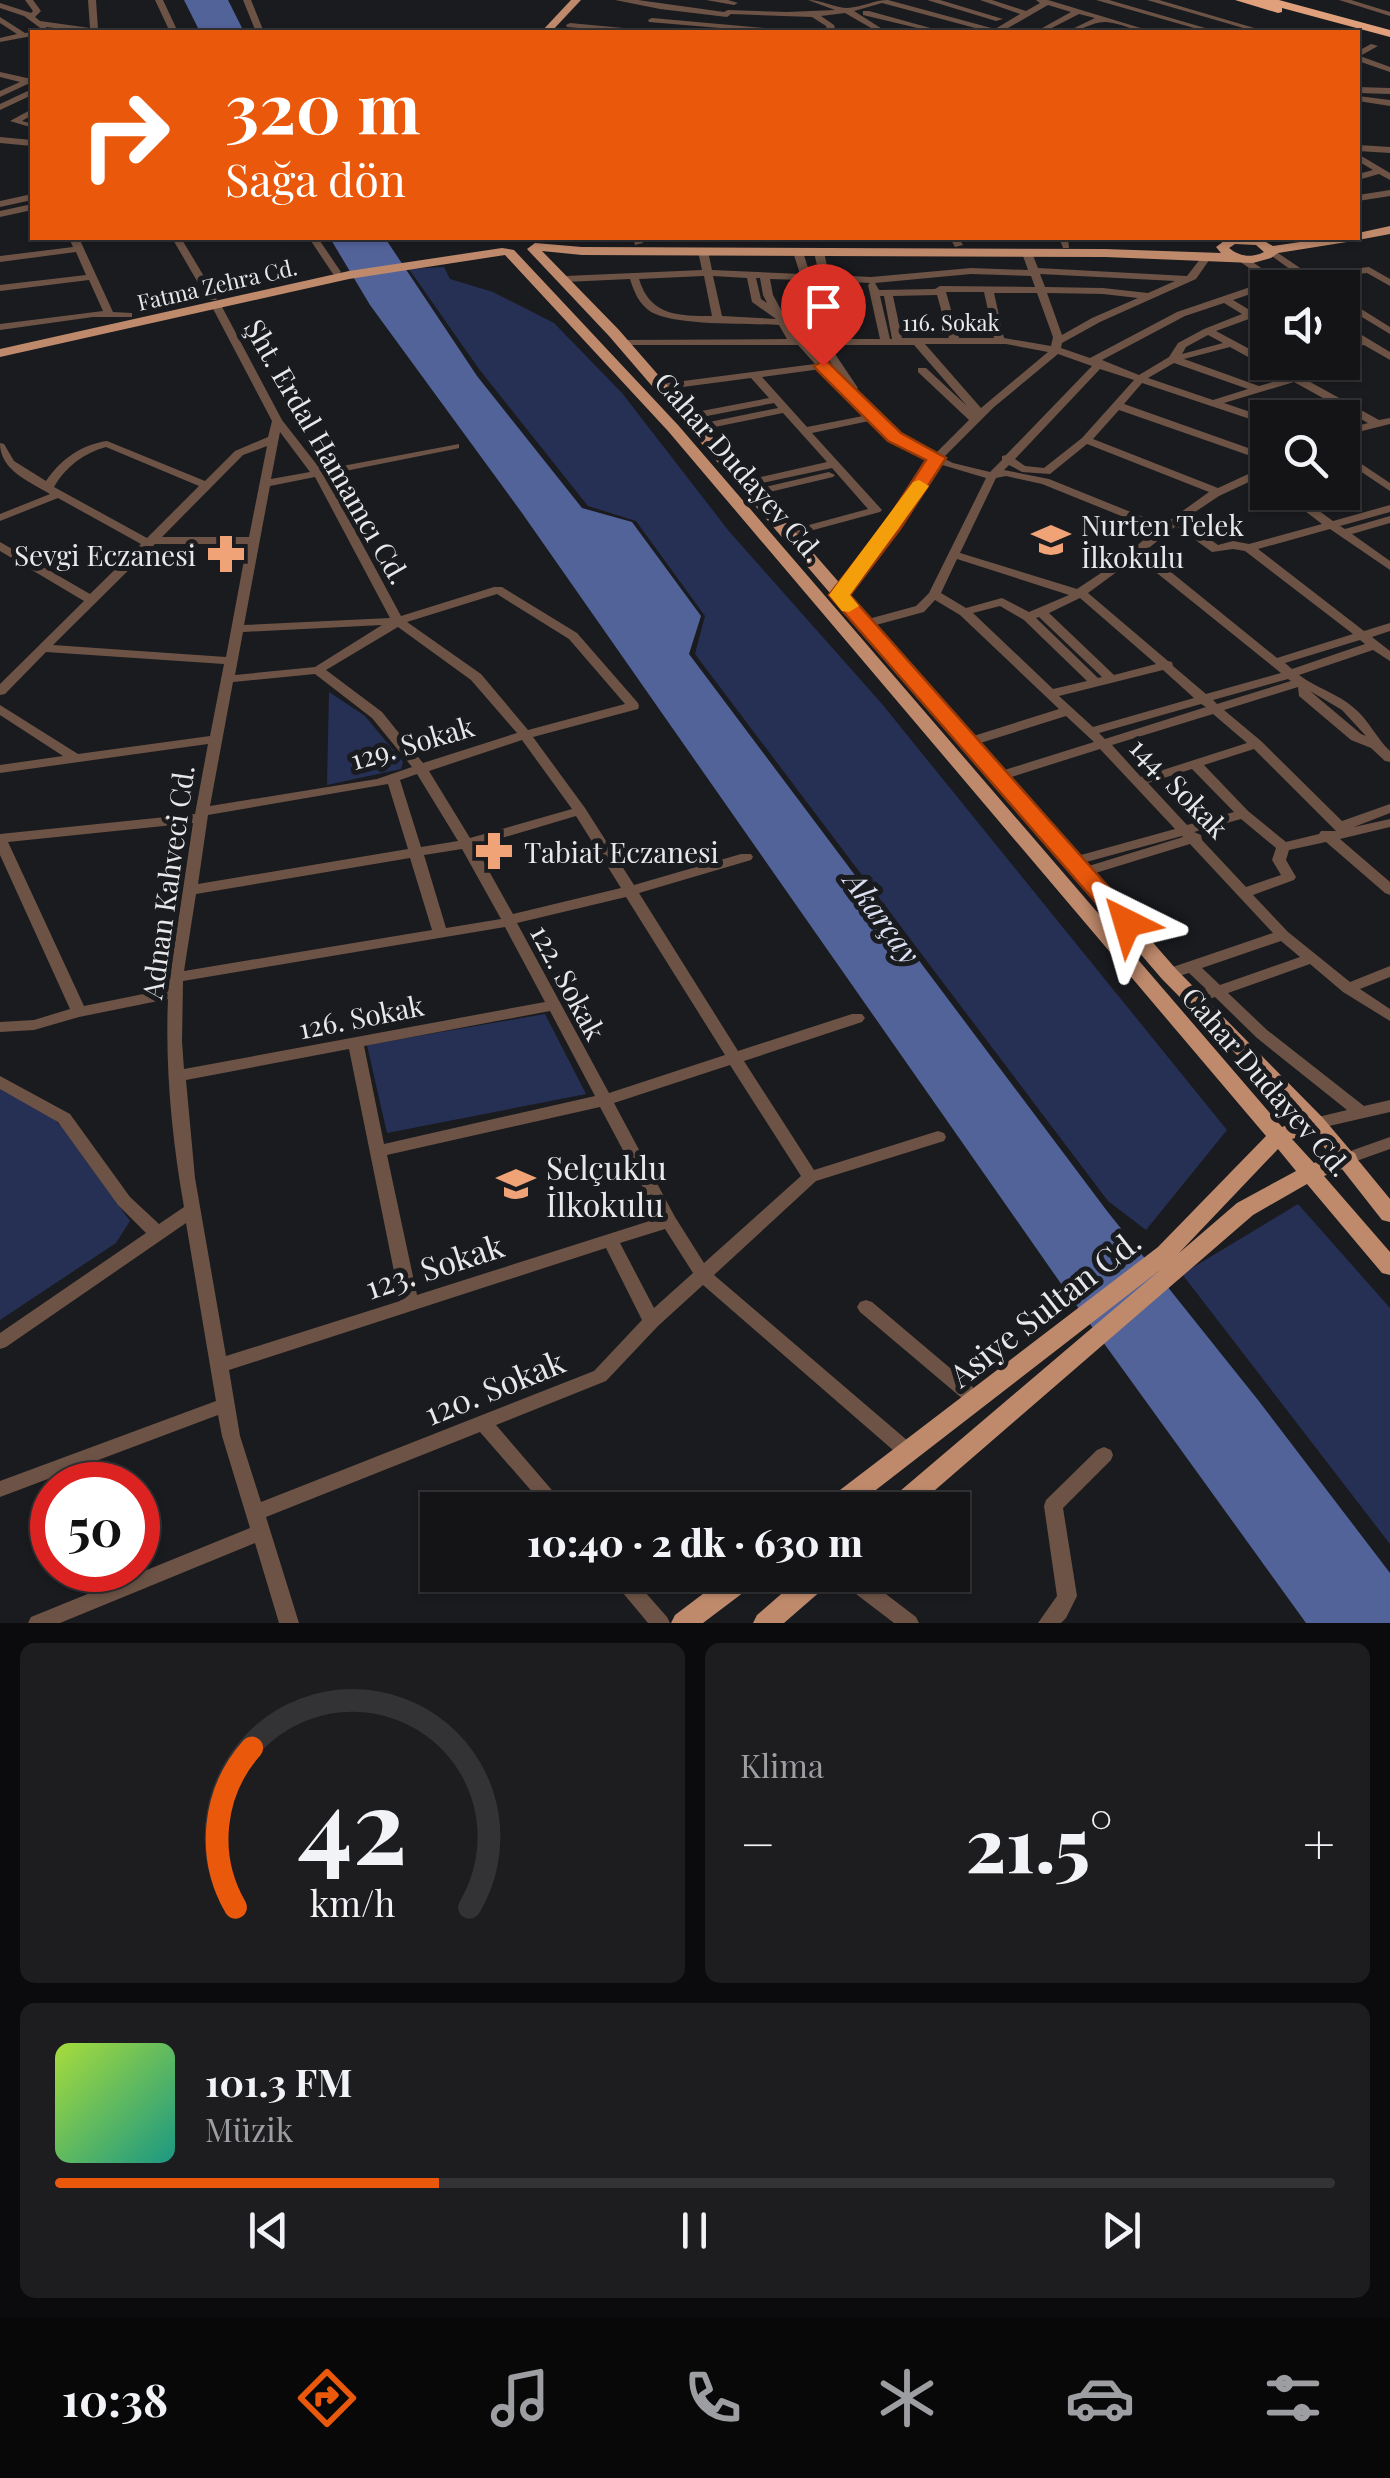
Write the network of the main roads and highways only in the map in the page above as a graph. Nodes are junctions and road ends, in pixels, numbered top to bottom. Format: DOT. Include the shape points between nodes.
graph roads {
  1 [pos="576,0"];
  2 [pos="592,0"];
  3 [pos="1241,0"];
  4 [pos="1266,0"];
  5 [pos="567,29"];
  6 [pos="548,30"];
  7 [pos="1350,30"];
  8 [pos="1360,33"];
  9 [pos="1390,38"];
  10 [pos="1390,221"];
  11 [pos="1360,226"];
  12 [pos="1390,230"];
  13 [pos="1360,236"];
  14 [pos="637,240"];
  15 [pos="1256,240"];
  16 [pos="1336,240"];
  17 [pos="723,241"];
  18 [pos="957,241"];
  19 [pos="1065,242"];
  20 [pos="501,243"];
  21 [pos="537,243"];
  22 [pos="832,243"];
  23 [pos="1220,243"];
  24 [pos="875,248"];
  25 [pos="1272,252"];
  26 [pos="1238,258"];
  27 [pos="214,301"];
  28 [pos="0,343"];
  29 [pos="0,353"];
  30 [pos="1316,1123"];
  31 [pos="1278,1136"];
  32 [pos="1348,1158"];
  33 [pos="1310,1173"];
  34 [pos="1390,1214"];
  35 [pos="1173,1260"];
  36 [pos="1390,1267"];
  37 [pos="1088,1328"];
  38 [pos="856,1492"];
  39 [pos="915,1492"];
  40 [pos="725,1592"];
  41 [pos="802,1592"];
  42 [pos="684,1623"];
  43 [pos="766,1623"];
  1 -- 6 [label="main road"];
  2 -- 5 [label="main road"];
  3 -- 7 [label="highway"];
  4 -- 9 [label="highway"];
  8 -- 9 [label="highway"];
  10 -- 11 [label="main road"];
  12 -- 13 [label="main road"];
  14 -- 17 [label="main road"];
  14 -- 21 [label="main road"];
  15 -- 23 [label="main road"];
  15 -- 25 [label="main road"];
  16 -- 25 [label="main road"];
  17 -- 22 [label="main road"];
  18 -- 19 [label="main road"];
  18 -- 24 [label="main road"];
  19 -- 23 [label="main road"];
  20 -- 21 [label="main road, Fatma Zehra Cd."];
  20 -- 27 [label="main road, Fatma Zehra Cd."];
  20 -- 31 [label="main road, Cahar Dudayev Cd." via="673,428"];
  21 -- 22 [label="main road" via="798,252"];
  21 -- 30 [label="main road, Cahar Dudayev Cd." via="1169,974"];
  22 -- 24 [label="main road"];
  22 -- 24 [label="main road"];
  23 -- 26 [label="main road"];
  24 -- 26 [label="main road"];
  25 -- 26 [label="main road"];
  27 -- 28 [label="main road, Fatma Zehra Cd."];
  27 -- 29 [label="main road, Fatma Zehra Cd."];
  30 -- 31 [label="main road"];
  30 -- 32 [label="main road, Cahar Dudayev Cd."];
  31 -- 33 [label="main road, Cahar Dudayev Cd."];
  31 -- 35 [label="main road, Asiye Sultan Cd."];
  32 -- 33 [label="main road, Asiye Sultan Cd."];
  32 -- 34 [label="main road, Cahar Dudayev Cd."];
  33 -- 35 [label="main road, Asiye Sultan Cd."];
  33 -- 36 [label="main road, Cahar Dudayev Cd."];
  35 -- 37 [label="main road, Asiye Sultan Cd."];
  37 -- 38 [label="main road, Asiye Sultan Cd." via="976,1400"];
  37 -- 39 [label="main road, Asiye Sultan Cd."];
  40 -- 42 [label="main road"];
  41 -- 43 [label="main road"];
}
